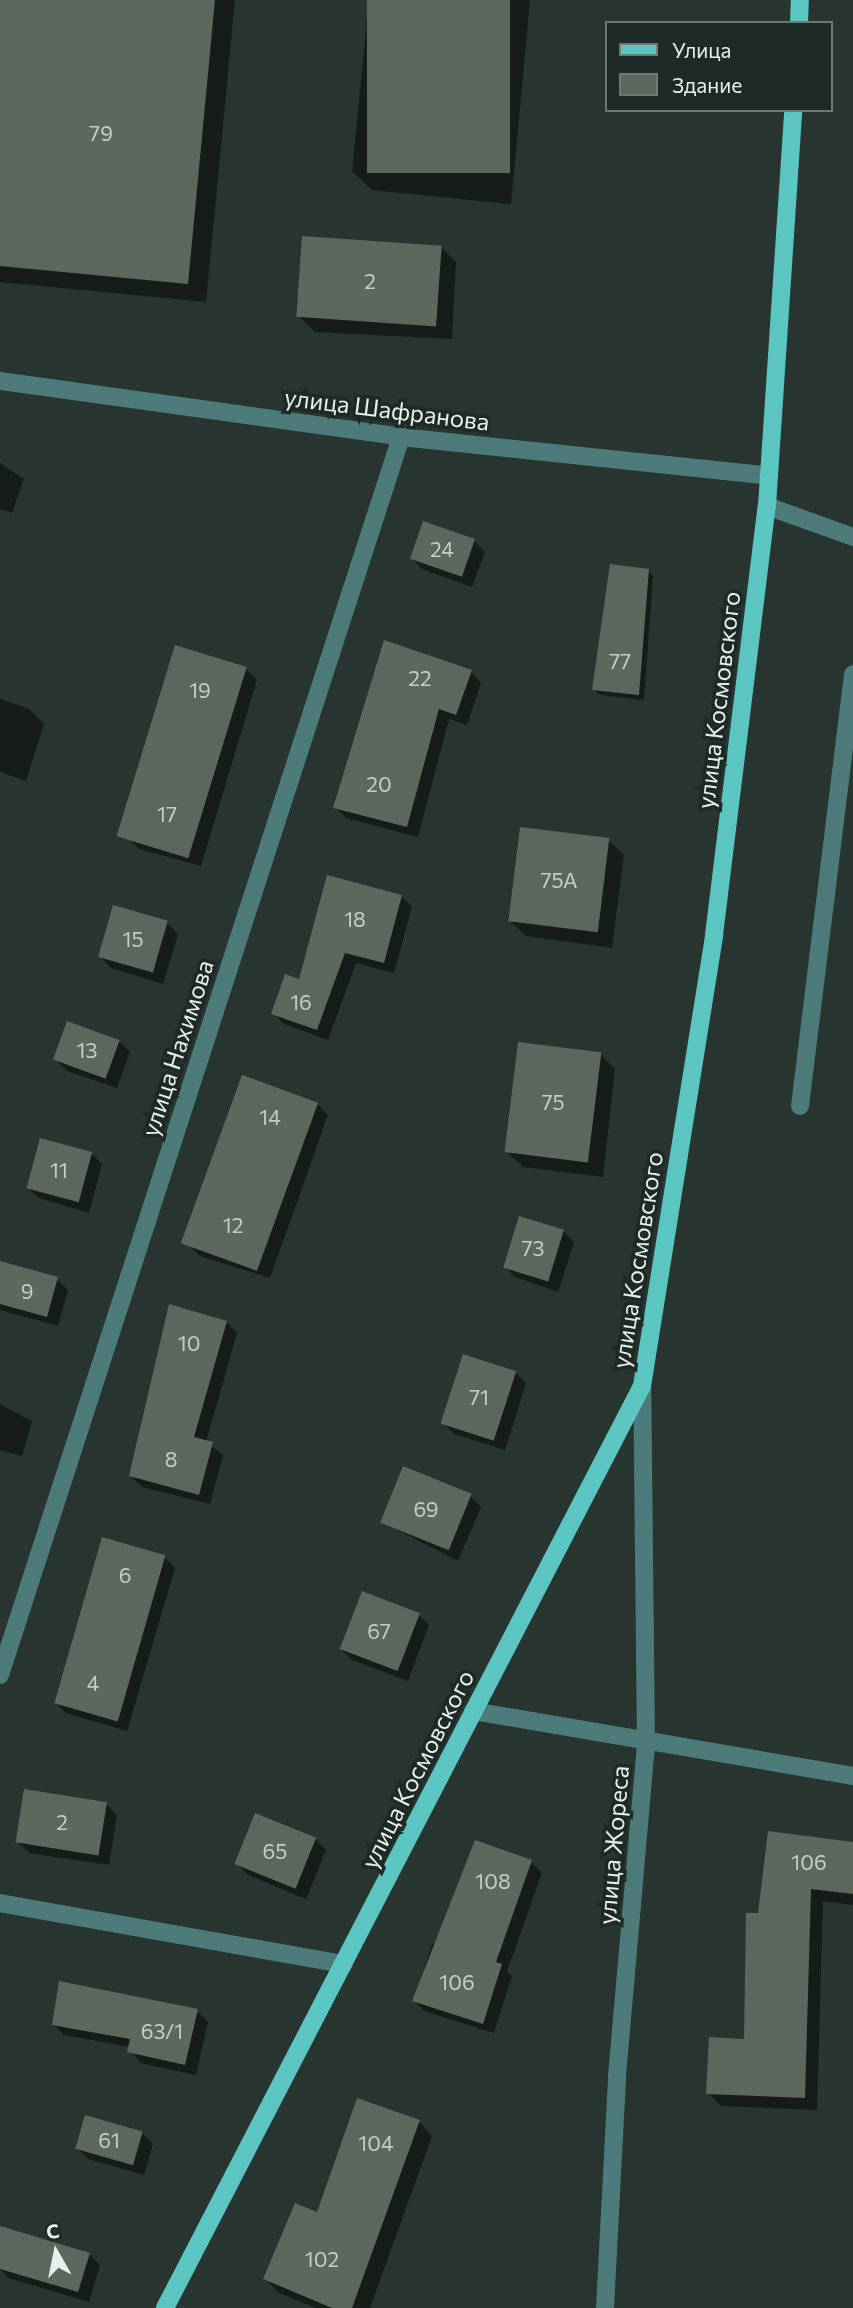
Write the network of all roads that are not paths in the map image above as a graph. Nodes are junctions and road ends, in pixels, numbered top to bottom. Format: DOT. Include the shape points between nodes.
graph roads {
  1 [pos="800,0"];
  2 [pos="799,21"];
  3 [pos="793,112"];
  4 [pos="0,381"];
  5 [pos="401,437"];
  6 [pos="769,476"];
  7 [pos="767,506"];
  8 [pos="853,537"];
  9 [pos="853,674"];
  10 [pos="800,1106"];
  11 [pos="642,1386"];
  12 [pos="0,1675"];
  13 [pos="474,1711"];
  14 [pos="646,1744"];
  15 [pos="853,1776"];
  16 [pos="0,1903"];
  17 [pos="344,1964"];
  18 [pos="165,2308"];
  19 [pos="605,2308"];
  1 -- 2 [label="main road"];
  3 -- 6 [label="main road, улица Космовского"];
  4 -- 5 [label="street, улица Шафранова"];
  5 -- 6 [label="street, улица Шафранова"];
  5 -- 12 [label="street, улица Нахимова"];
  6 -- 7 [label="main road, улица Космовского"];
  7 -- 8 [label="street"];
  7 -- 11 [label="main road, улица Космовского" via="713,935"];
  9 -- 10 [label="street"];
  11 -- 13 [label="main road, улица Космовского"];
  11 -- 14 [label="street, улица Жореса"];
  13 -- 14 [label="street"];
  13 -- 17 [label="main road, улица Космовского"];
  14 -- 15 [label="street"];
  14 -- 19 [label="street, улица Жореса" via="617,2076"];
  16 -- 17 [label="street"];
  17 -- 18 [label="main road, улица Космовского"];
}
